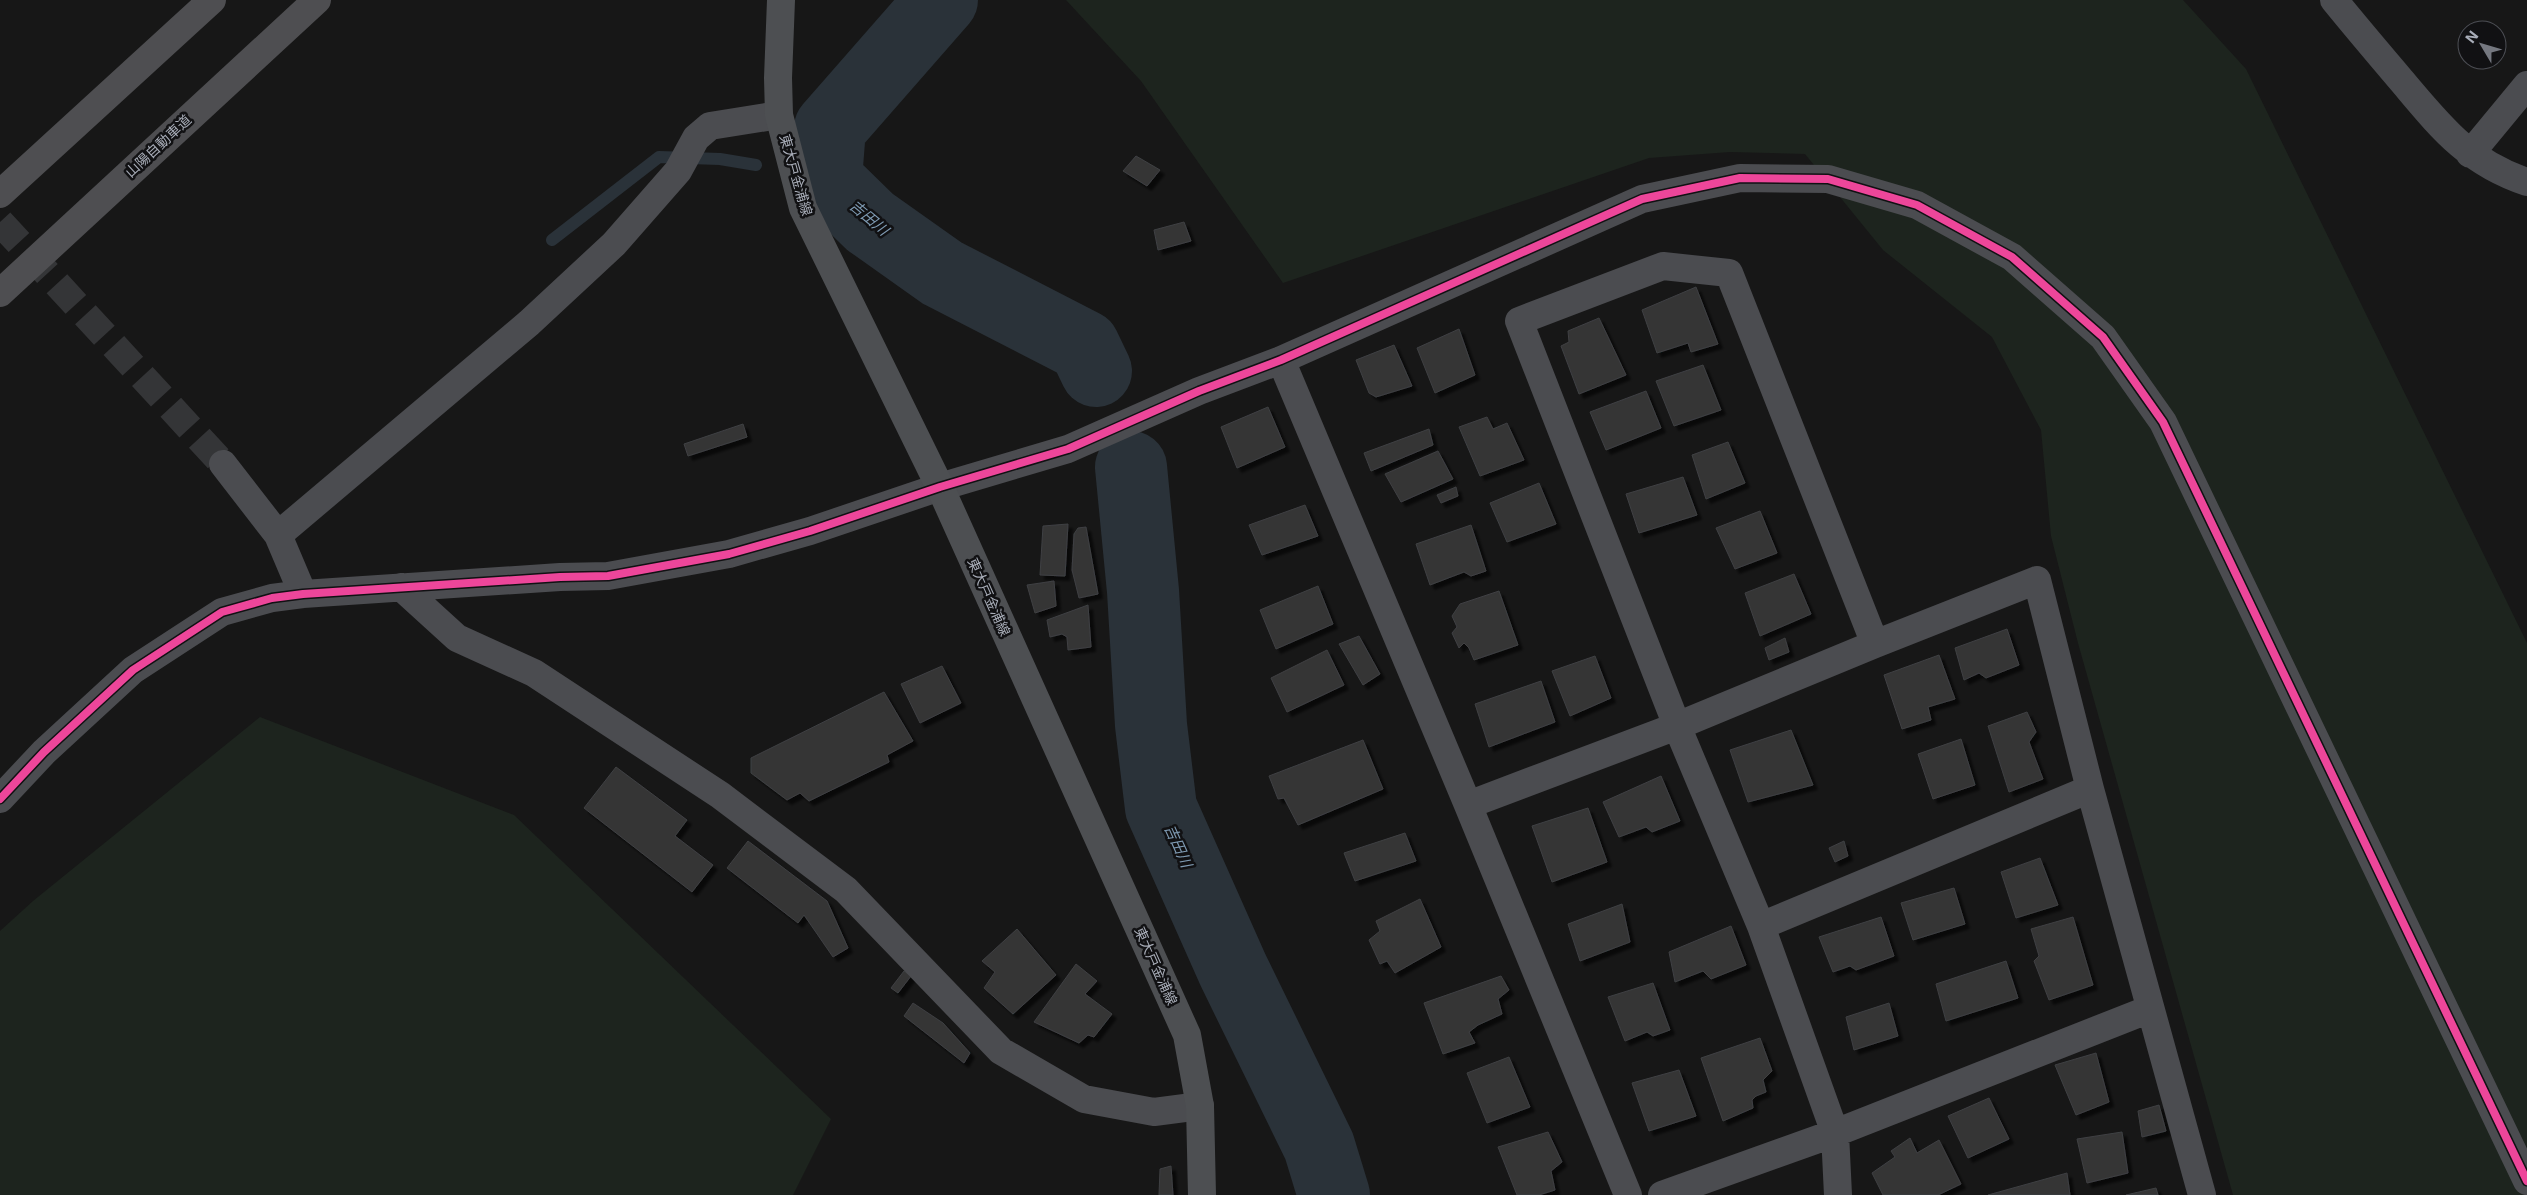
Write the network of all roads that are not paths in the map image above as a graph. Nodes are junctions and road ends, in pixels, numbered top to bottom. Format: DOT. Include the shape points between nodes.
graph roads {
  1 [pos="212,0"];
  2 [pos="317,0"];
  3 [pos="781,0"];
  4 [pos="2334,0"];
  5 [pos="2527,85"];
  6 [pos="779,115"];
  7 [pos="2470,154"];
  8 [pos="2527,182"];
  9 [pos="0,194"];
  10 [pos="0,293"];
  11 [pos="1281,360"];
  12 [pos="223,464"];
  13 [pos="940,487"];
  14 [pos="278,535"];
  15 [pos="401,587"];
  16 [pos="303,594"];
  17 [pos="1875,644"];
  18 [pos="1677,726"];
  19 [pos="2090,789"];
  20 [pos="0,798"];
  21 [pos="1468,805"];
  22 [pos="1761,926"];
  23 [pos="2150,1009"];
  24 [pos="1200,1106"];
  25 [pos="1835,1133"];
  26 [pos="2527,1181"];
  27 [pos="1202,1195"];
  28 [pos="1628,1195"];
  29 [pos="1662,1195"];
  30 [pos="1838,1195"];
  31 [pos="2202,1195"];
  1 -- 9 [label="highway"];
  2 -- 10 [label="highway, 山陽自動車道"];
  3 -- 6 [label="main road, 東大戸金浦線"];
  4 -- 7 [label="street" via="2444,131"];
  5 -- 7 [label="street"];
  6 -- 13 [label="main road, 東大戸金浦線" via="803,208"];
  6 -- 14 [label="street" via="710,126 696,138 678,171 614,244 529,323"];
  7 -- 8 [label="street" via="2501,173"];
  11 -- 13 [label="street" via="1199,391 1068,449"];
  11 -- 21 [label="street"];
  11 -- 26 [label="street" via="1642,199 1740,178 1828,178 1917,205 2012,257 2103,337 2163,422"];
  12 -- 14 [label="street"];
  13 -- 15 [label="street" via="810,531 729,554 608,576"];
  13 -- 24 [label="main road, 東大戸金浦線" via="1188,1035"];
  14 -- 16 [label="street"];
  15 -- 16 [label="street"];
  15 -- 24 [label="street" via="457,638 542,678 720,795 846,890 1001,1050 1084,1099 1154,1112"];
  16 -- 20 [label="street" via="272,598 222,612 134,670 44,752"];
  17 -- 18 [label="street"];
  17 -- 18 [label="street" via="1729,273 1663,266 1519,321"];
  17 -- 19 [label="street" via="2037,580"];
  18 -- 21 [label="street"];
  18 -- 22 [label="street"];
  19 -- 22 [label="street"];
  19 -- 23 [label="street"];
  21 -- 28 [label="street"];
  22 -- 25 [label="street"];
  23 -- 25 [label="street"];
  23 -- 31 [label="street"];
  24 -- 27 [label="main road, 東大戸金浦線"];
  25 -- 29 [label="street"];
  25 -- 30 [label="street"];
}
